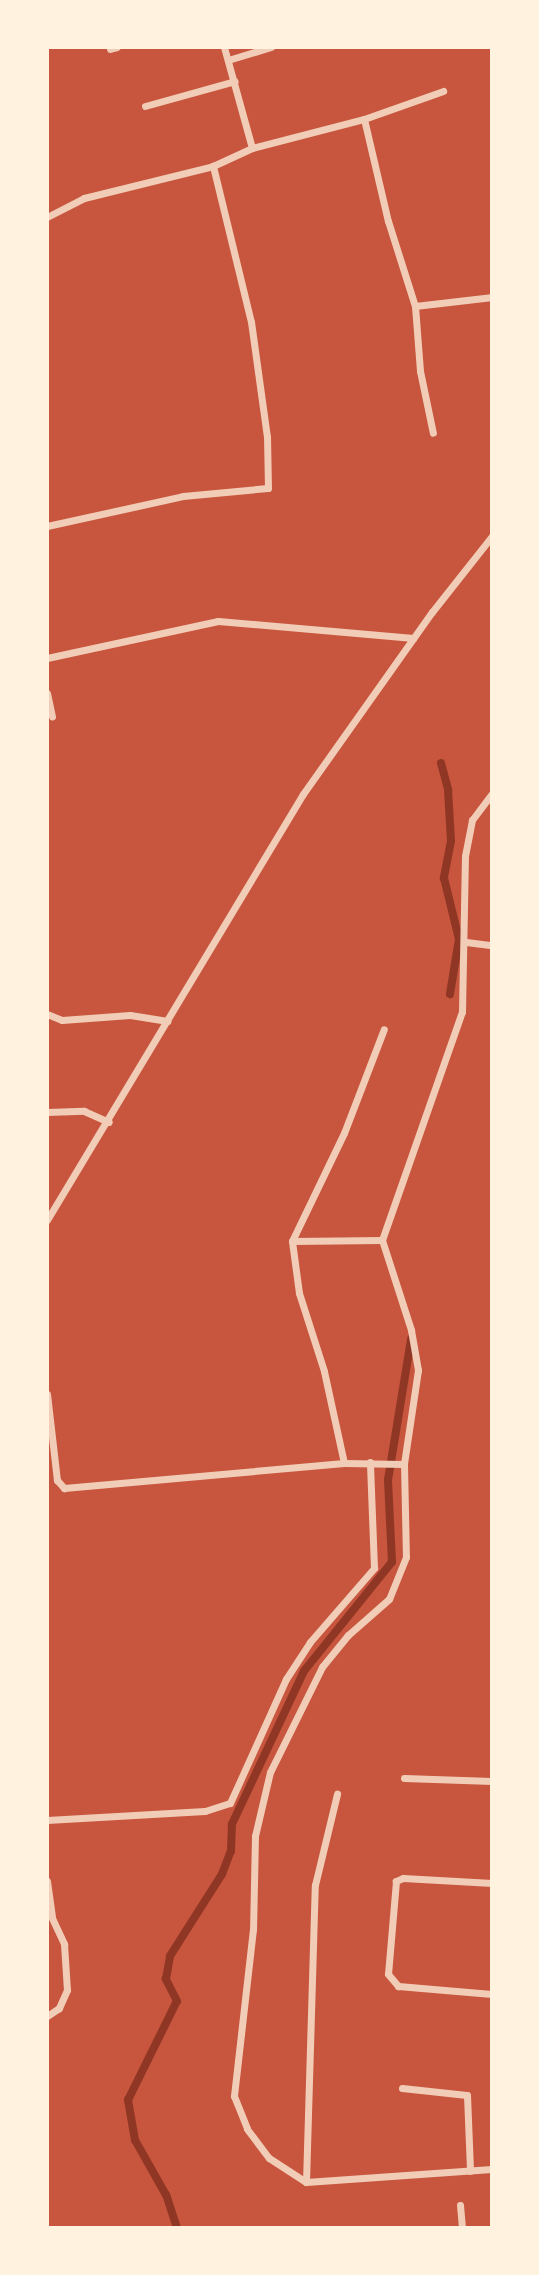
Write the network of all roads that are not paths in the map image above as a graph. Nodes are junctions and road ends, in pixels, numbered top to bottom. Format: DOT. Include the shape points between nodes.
graph roads {
  1 [pos="224,47"];
  2 [pos="271,47"];
  3 [pos="228,60"];
  4 [pos="235,80"];
  5 [pos="443,91"];
  6 [pos="145,106"];
  7 [pos="364,119"];
  8 [pos="252,148"];
  9 [pos="213,166"];
  10 [pos="47,217"];
  11 [pos="492,297"];
  12 [pos="415,306"];
  13 [pos="433,433"];
  14 [pos="47,526"];
  15 [pos="492,536"];
  16 [pos="413,638"];
  17 [pos="47,658"];
  18 [pos="47,693"];
  19 [pos="52,716"];
  20 [pos="492,793"];
  21 [pos="466,942"];
  22 [pos="492,945"];
  23 [pos="47,1014"];
  24 [pos="168,1021"];
  25 [pos="384,1029"];
  26 [pos="47,1112"];
  27 [pos="109,1122"];
  28 [pos="47,1220"];
  29 [pos="292,1241"];
  30 [pos="382,1241"];
  31 [pos="47,1394"];
  32 [pos="344,1462"];
  33 [pos="374,1462"];
  34 [pos="404,1464"];
  35 [pos="404,1778"];
  36 [pos="492,1781"];
  37 [pos="337,1794"];
  38 [pos="47,1820"];
  39 [pos="47,1881"];
  40 [pos="492,1883"];
  41 [pos="492,1994"];
  42 [pos="47,2016"];
  43 [pos="402,2088"];
  44 [pos="492,2169"];
  45 [pos="470,2171"];
  46 [pos="306,2182"];
  47 [pos="460,2205"];
  48 [pos="462,2228"];
  1 -- 3 [label="street"];
  2 -- 3 [label="street"];
  3 -- 4 [label="street"];
  4 -- 6 [label="street"];
  4 -- 8 [label="street"];
  5 -- 7 [label="street"];
  7 -- 8 [label="street"];
  7 -- 12 [label="street" via="388,221"];
  8 -- 9 [label="street"];
  9 -- 10 [label="street" via="84,198"];
  9 -- 14 [label="street" via="251,322 267,437 268,488 183,496"];
  11 -- 12 [label="street"];
  12 -- 13 [label="street" via="420,371"];
  15 -- 16 [label="street"];
  16 -- 17 [label="street" via="218,621"];
  16 -- 24 [label="street" via="263,855"];
  18 -- 19 [label="street"];
  20 -- 21 [label="street" via="472,820 465,856"];
  21 -- 22 [label="street"];
  21 -- 30 [label="street" via="462,1012"];
  23 -- 24 [label="street" via="62,1020 130,1014"];
  24 -- 27 [label="street"];
  25 -- 29 [label="street" via="344,1133"];
  26 -- 27 [label="street" via="84,1111"];
  27 -- 28 [label="street"];
  29 -- 30 [label="street"];
  29 -- 32 [label="street" via="299,1293 324,1371"];
  30 -- 34 [label="street" via="411,1330 418,1370"];
  31 -- 32 [label="street" via="57,1480 64,1488"];
  32 -- 33 [label="street"];
  33 -- 34 [label="street"];
  33 -- 38 [label="street" via="374,1568 317,1633 286,1679 230,1803 205,1811"];
  34 -- 46 [label="street" via="407,1528 402,1575 389,1599 348,1635 322,1667 270,1772 255,1836 253,1929 234,2096 247,2129 269,2158"];
  35 -- 36 [label="street"];
  37 -- 46 [label="street" via="314,1885 311,2127"];
  39 -- 42 [label="street" via="52,1918 64,1944 67,1990 59,2008"];
  40 -- 41 [label="street" via="396,1881 388,1974 398,1986"];
  43 -- 45 [label="street" via="467,2095"];
  44 -- 45 [label="street"];
  45 -- 46 [label="street"];
  47 -- 48 [label="street"];
}
